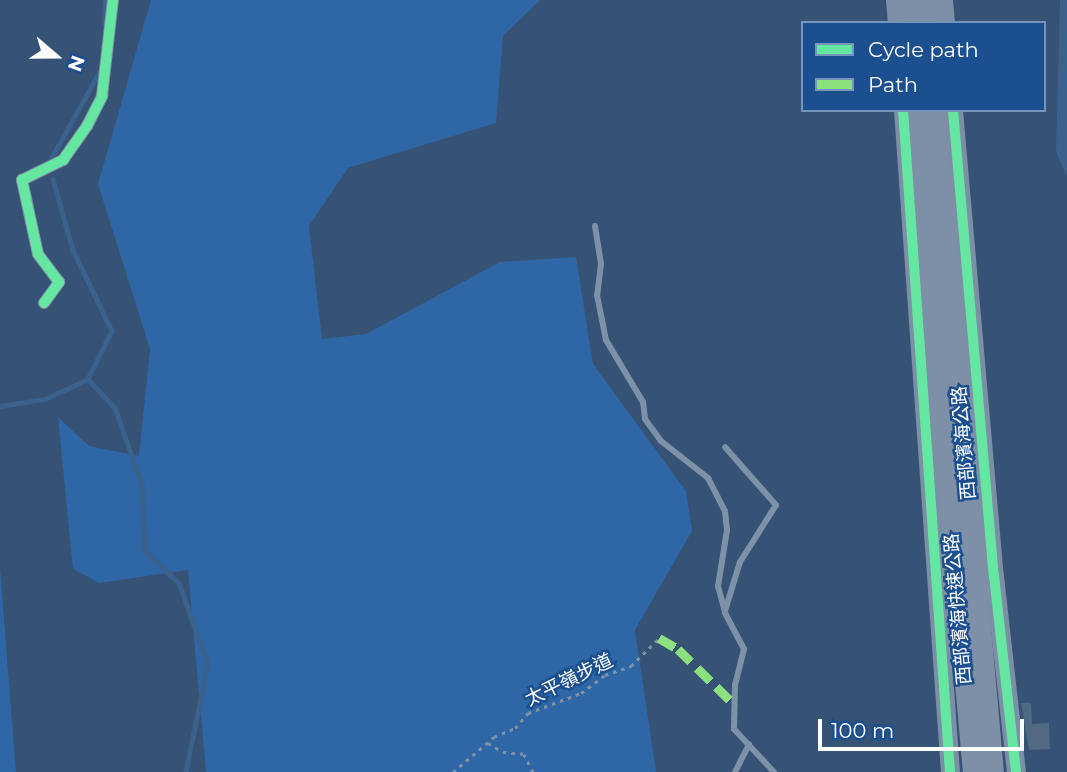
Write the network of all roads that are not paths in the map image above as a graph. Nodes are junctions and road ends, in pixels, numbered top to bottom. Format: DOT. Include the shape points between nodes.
graph roads {
  1 [pos="113,0"];
  2 [pos="895,0"];
  3 [pos="906,0"];
  4 [pos="925,0"];
  5 [pos="943,0"];
  6 [pos="897,21"];
  7 [pos="908,21"];
  8 [pos="927,21"];
  9 [pos="945,21"];
  10 [pos="904,112"];
  11 [pos="914,112"];
  12 [pos="934,112"];
  13 [pos="953,112"];
  14 [pos="595,226"];
  15 [pos="44,303"];
  16 [pos="725,447"];
  17 [pos="966,591"];
  18 [pos="725,613"];
  19 [pos="749,744"];
  20 [pos="735,772"];
  21 [pos="774,772"];
  22 [pos="950,772"];
  23 [pos="958,772"];
  24 [pos="973,772"];
  25 [pos="993,772"];
  26 [pos="1006,772"];
  27 [pos="1016,772"];
  1 -- 15 [label="street" via="102,96 88,126 63,160 22,180 38,254 59,282"];
  2 -- 6 [label="main road"];
  3 -- 7 [label="highway"];
  4 -- 8 [label="highway"];
  5 -- 9 [label="main road"];
  10 -- 22 [label="main road, 西部濱海公路"];
  11 -- 17 [label="highway, 西部濱海快速公路"];
  12 -- 17 [label="highway, 西部濱海快速公路"];
  13 -- 27 [label="main road, 西部濱海公路" via="992,562"];
  14 -- 18 [label="lane" via="601,264 597,295 606,340 643,402 645,419 661,442 708,478 724,511 727,530 718,586"];
  16 -- 18 [label="lane" via="776,505 740,562"];
  17 -- 23 [label="highway"];
  17 -- 24 [label="highway, 西部濱海快速公路"];
  17 -- 25 [label="highway, 西部濱海快速公路"];
  17 -- 26 [label="highway" via="992,666"];
  18 -- 19 [label="lane" via="744,649 735,685 734,729"];
  19 -- 20 [label="lane"];
  19 -- 21 [label="lane"];
}
